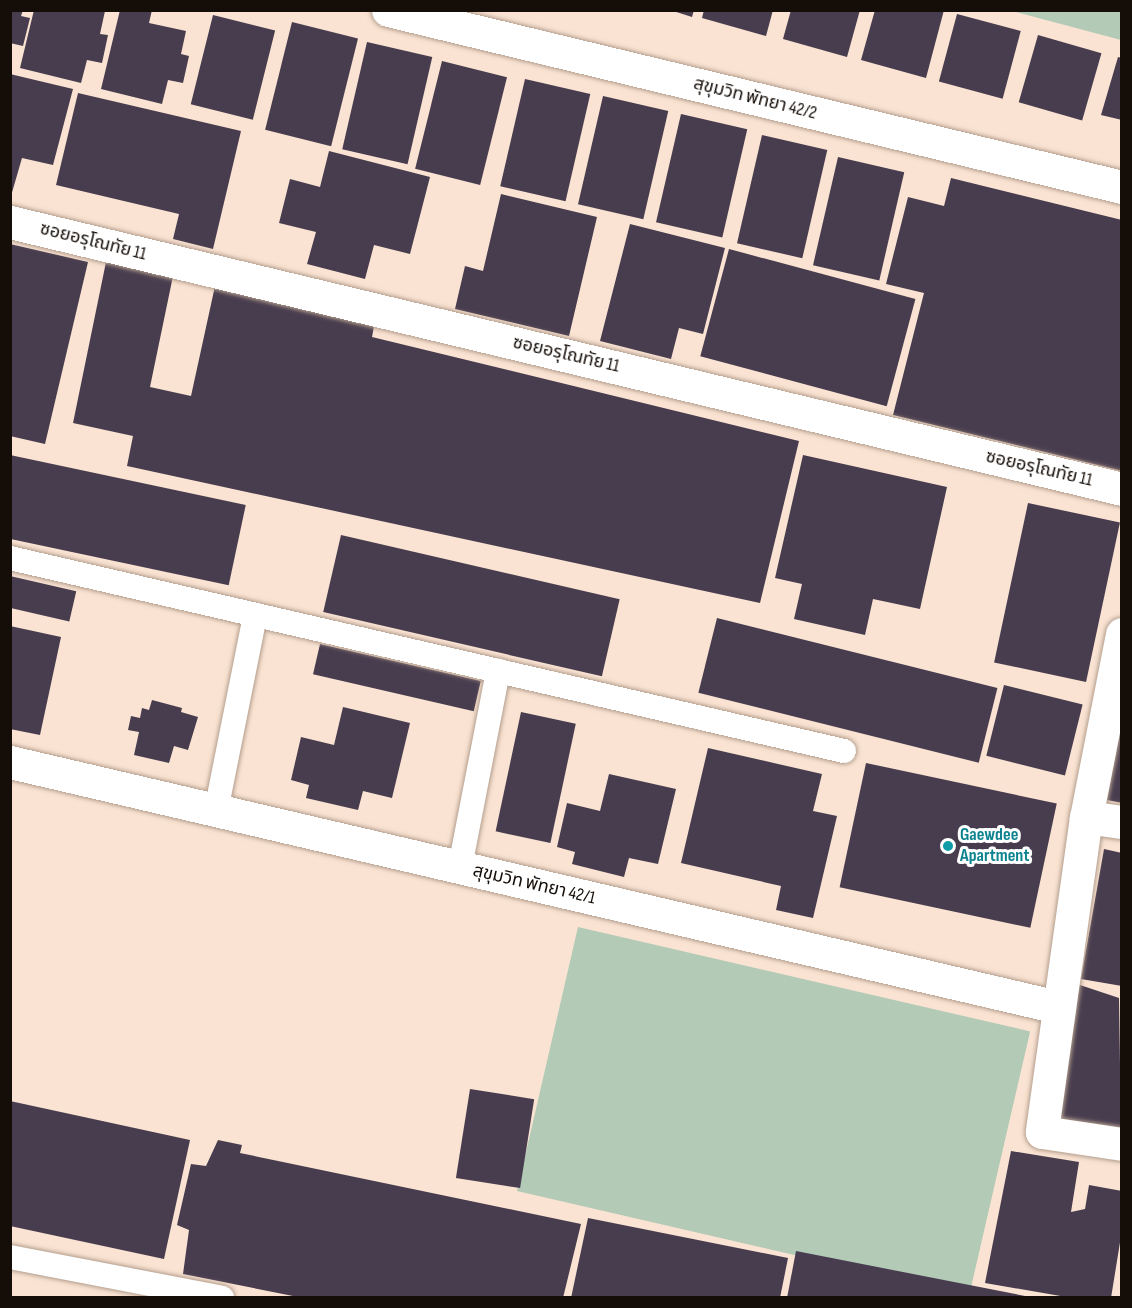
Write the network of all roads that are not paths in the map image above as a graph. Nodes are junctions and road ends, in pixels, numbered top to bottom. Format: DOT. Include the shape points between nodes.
graph roads {
  1 [pos="388,10"];
  2 [pos="1122,187"];
  3 [pos="10,222"];
  4 [pos="1122,489"];
  5 [pos="10,558"];
  6 [pos="255,615"];
  7 [pos="1122,634"];
  8 [pos="498,670"];
  9 [pos="844,751"];
  10 [pos="10,762"];
  11 [pos="216,810"];
  12 [pos="1086,817"];
  13 [pos="1122,822"];
  14 [pos="460,867"];
  15 [pos="1058,1007"];
  16 [pos="1122,1144"];
  17 [pos="10,1257"];
  18 [pos="222,1298"];
  1 -- 2 [label="street, สุขุมวิท พัทยา 42/2"];
  3 -- 4 [label="street, ซอยอรุโณทัย 11"];
  5 -- 6 [label="lane"];
  6 -- 8 [label="lane"];
  6 -- 11 [label="lane"];
  7 -- 12 [label="street"];
  8 -- 9 [label="lane"];
  8 -- 14 [label="lane"];
  10 -- 11 [label="street, สุขุมวิท พัทยา 42/1"];
  11 -- 14 [label="street, สุขุมวิท พัทยา 42/1"];
  12 -- 13 [label="street"];
  12 -- 15 [label="street"];
  14 -- 15 [label="street, สุขุมวิท พัทยา 42/1"];
  15 -- 16 [label="street" via="1042,1132"];
  17 -- 18 [label="lane"];
}
